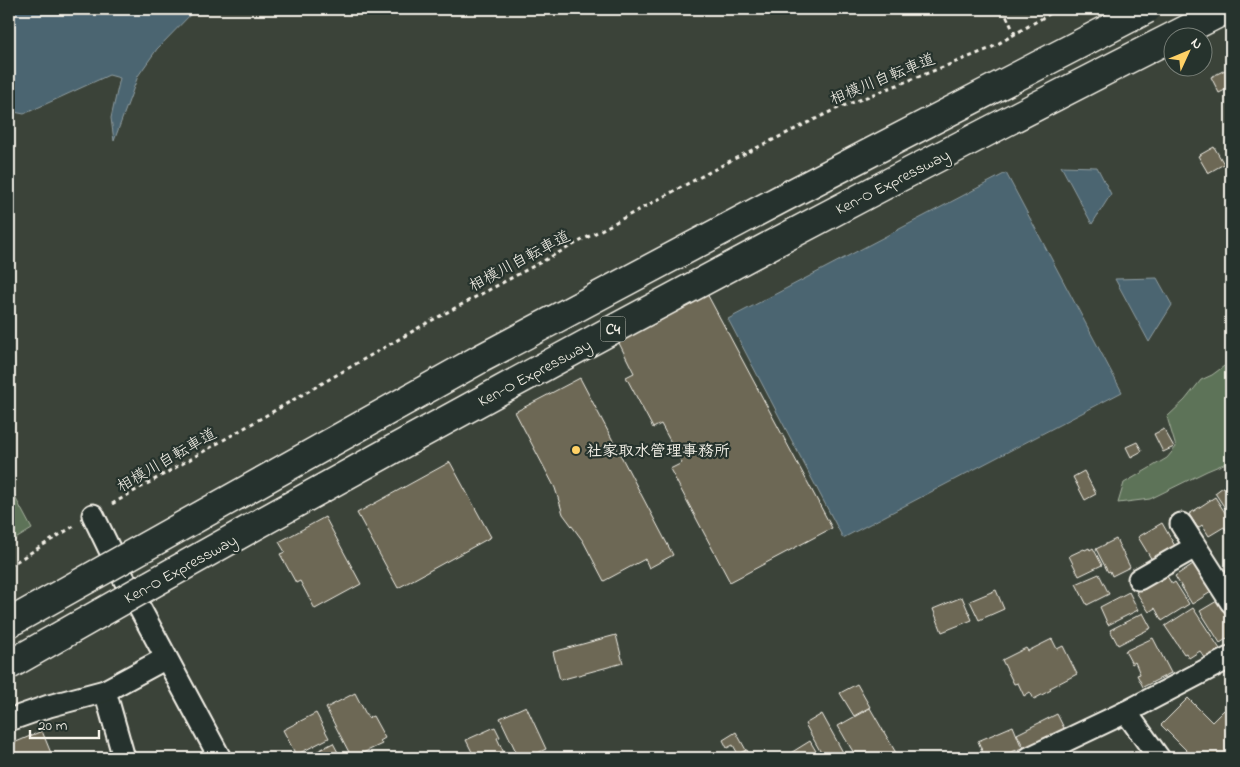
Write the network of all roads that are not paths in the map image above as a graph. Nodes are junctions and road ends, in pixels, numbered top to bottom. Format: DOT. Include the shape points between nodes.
graph roads {
  1 [pos="1147,9"];
  2 [pos="1227,9"];
  3 [pos="92,515"];
  4 [pos="1181,524"];
  5 [pos="1195,547"];
  6 [pos="1139,579"];
  7 [pos="1231,602"];
  8 [pos="9,623"];
  9 [pos="1231,657"];
  10 [pos="166,658"];
  11 [pos="9,665"];
  12 [pos="105,691"];
  13 [pos="1126,712"];
  14 [pos="9,720"];
  15 [pos="124,758"];
  16 [pos="220,758"];
  17 [pos="1029,758"];
  18 [pos="1159,758"];
  1 -- 8 [label="highway, C4, bridge" via="480,359"];
  2 -- 11 [label="highway, Ken-O Expressway / C4, bridge" via="798,230 542,367"];
  3 -- 10 [label="street"];
  4 -- 5 [label="street"];
  5 -- 6 [label="street"];
  5 -- 7 [label="street"];
  9 -- 13 [label="street"];
  10 -- 12 [label="street"];
  10 -- 16 [label="street"];
  12 -- 14 [label="street"];
  12 -- 15 [label="street"];
  13 -- 17 [label="street"];
  13 -- 18 [label="street"];
}
